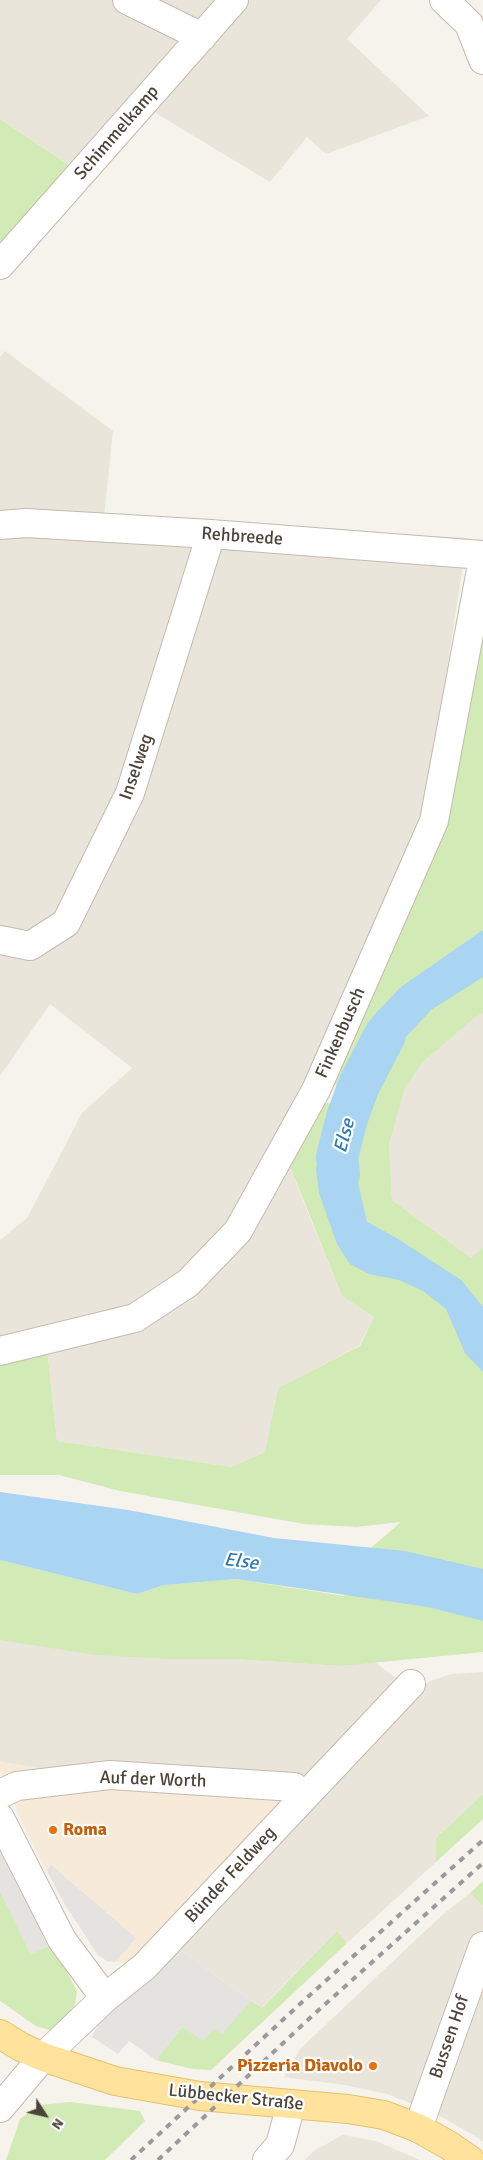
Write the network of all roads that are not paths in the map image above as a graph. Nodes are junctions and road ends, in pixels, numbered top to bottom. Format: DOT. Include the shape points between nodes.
graph roads {
  1 [pos="127,0"];
  2 [pos="234,0"];
  3 [pos="444,0"];
  4 [pos="202,37"];
  5 [pos="483,60"];
  6 [pos="0,265"];
  7 [pos="0,525"];
  8 [pos="210,534"];
  9 [pos="483,555"];
  10 [pos="483,559"];
  11 [pos="0,940"];
  12 [pos="0,1350"];
  13 [pos="411,1684"];
  14 [pos="0,1794"];
  15 [pos="304,1797"];
  16 [pos="0,1818"];
  17 [pos="483,1946"];
  18 [pos="105,1998"];
  19 [pos="0,2034"];
  20 [pos="43,2057"];
  21 [pos="291,2105"];
  22 [pos="0,2108"];
  23 [pos="418,2128"];
  24 [pos="267,2160"];
  25 [pos="470,2160"];
  1 -- 4 [label="street"];
  2 -- 4 [label="street, Schimmelkamp"];
  3 -- 5 [label="street" via="469,24"];
  4 -- 6 [label="street, Schimmelkamp"];
  7 -- 8 [label="street, Rehbreede" via="26,523"];
  8 -- 9 [label="street, Rehbreede"];
  8 -- 11 [label="street, Inselweg" via="130,793 66,923 30,946"];
  10 -- 12 [label="street, Finkenbusch" via="434,822 316,1090 238,1231 188,1283 135,1318"];
  13 -- 15 [label="street, Bünder Feldweg"];
  14 -- 15 [label="street, Auf der Worth" via="16,1786 110,1775 294,1786"];
  15 -- 18 [label="street, Bünder Feldweg" via="144,1967"];
  16 -- 18 [label="street" via="62,1940"];
  17 -- 23 [label="street, Bussen Hof"];
  18 -- 20 [label="street, Bünder Feldweg"];
  19 -- 20 [label="main road, Lübbecker Straße"];
  20 -- 21 [label="main road, Lübbecker Straße" via="88,2074 139,2086"];
  20 -- 22 [label="street, Bünder Feldweg"];
  21 -- 23 [label="main road, Lübbecker Straße" via="384,2115"];
  21 -- 24 [label="street" via="280,2145"];
  23 -- 25 [label="main road, Lübbecker Straße"];
}
